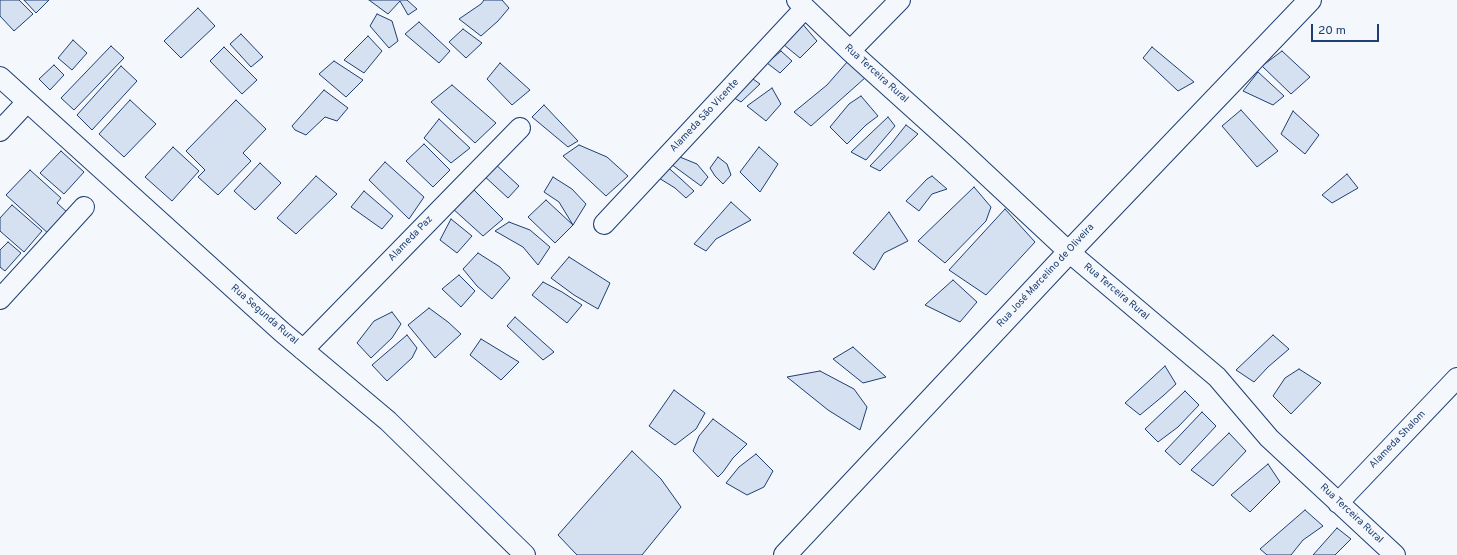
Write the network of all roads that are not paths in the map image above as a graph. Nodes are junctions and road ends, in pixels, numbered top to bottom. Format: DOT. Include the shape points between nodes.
graph roads {
  1 [pos="900,0"];
  2 [pos="1310,0"];
  3 [pos="801,4"];
  4 [pos="850,51"];
  5 [pos="0,77"];
  6 [pos="27,102"];
  7 [pos="520,128"];
  8 [pos="0,131"];
  9 [pos="84,207"];
  10 [pos="604,224"];
  11 [pos="1069,252"];
  12 [pos="0,299"];
  13 [pos="303,350"];
  14 [pos="1457,378"];
  15 [pos="1338,502"];
  16 [pos="525,555"];
  17 [pos="785,555"];
  18 [pos="1395,555"];
  1 -- 4 [label="street"];
  2 -- 11 [label="street, Rua José Marcelino de Oliveira"];
  3 -- 4 [label="street, Rua Terceira Rural"];
  3 -- 10 [label="street, Alameda São Vicente"];
  4 -- 11 [label="street, Rua Terceira Rural"];
  5 -- 6 [label="street, Rua Segunda Rural"];
  6 -- 8 [label="street"];
  6 -- 13 [label="street, Rua Segunda Rural" via="206,275"];
  7 -- 13 [label="street, Alameda Paz"];
  9 -- 12 [label="street"];
  11 -- 15 [label="street, Rua Terceira Rural" via="1217,377 1269,438"];
  11 -- 17 [label="street, Rua José Marcelino de Oliveira"];
  13 -- 16 [label="street, Rua Segunda Rural" via="388,421"];
  14 -- 15 [label="street, Alameda Shalom"];
  15 -- 18 [label="street, Rua Terceira Rural"];
}
